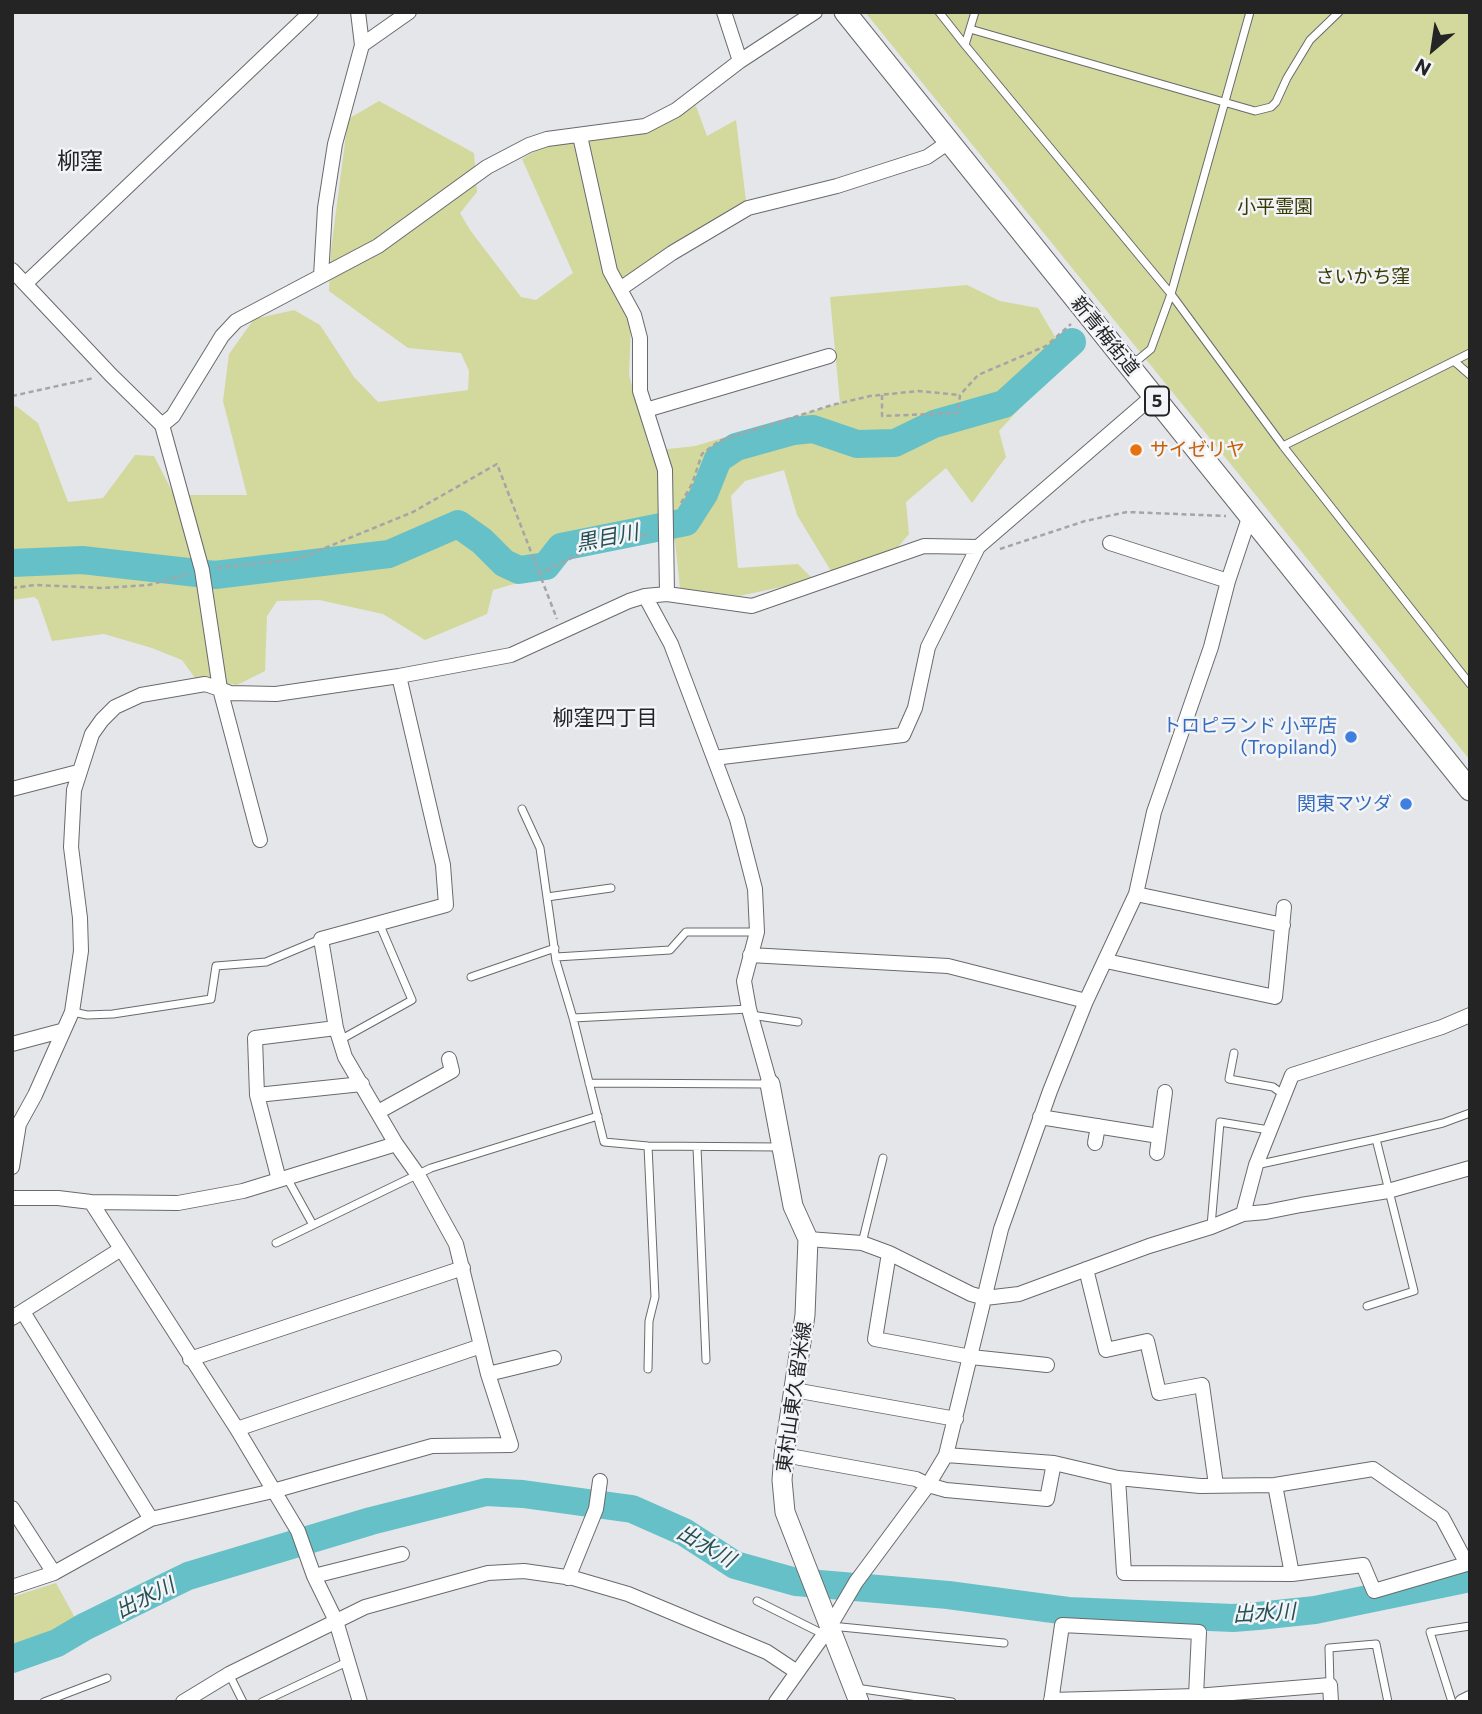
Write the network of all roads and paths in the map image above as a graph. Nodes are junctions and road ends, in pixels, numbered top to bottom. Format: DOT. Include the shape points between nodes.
graph roads {
  1 [pos="311,12"];
  2 [pos="358,12"];
  3 [pos="409,12"];
  4 [pos="724,12"];
  5 [pos="815,12"];
  6 [pos="845,12"];
  7 [pos="939,12"];
  8 [pos="975,12"];
  9 [pos="1250,12"];
  10 [pos="1339,12"];
  11 [pos="970,29"];
  12 [pos="362,45"];
  13 [pos="965,45"];
  14 [pos="740,61"];
  15 [pos="1226,104"];
  16 [pos="580,136"];
  17 [pos="949,142"];
  18 [pos="12,270"];
  19 [pos="321,276"];
  20 [pos="26,283"];
  21 [pos="620,289"];
  22 [pos="1171,294"];
  23 [pos="1086,312"];
  24 [pos="1470,353"];
  25 [pos="829,356"];
  26 [pos="1454,361"];
  27 [pos="1130,367"];
  28 [pos="111,375"];
  29 [pos="1470,375"];
  30 [pos="881,395"];
  31 [pos="960,395"];
  32 [pos="12,396"];
  33 [pos="1153,396"];
  34 [pos="646,410"];
  35 [pos="162,425"];
  36 [pos="1283,446"];
  37 [pos="680,504"];
  38 [pos="1250,515"];
  39 [pos="667,527"];
  40 [pos="1110,543"];
  41 [pos="978,547"];
  42 [pos="203,574"];
  43 [pos="538,574"];
  44 [pos="1228,581"];
  45 [pos="12,588"];
  46 [pos="667,594"];
  47 [pos="645,596"];
  48 [pos="562,632"];
  49 [pos="399,676"];
  50 [pos="1470,684"];
  51 [pos="219,689"];
  52 [pos="714,758"];
  53 [pos="78,772"];
  54 [pos="12,789"];
  55 [pos="1470,790"];
  56 [pos="522,809"];
  57 [pos="260,840"];
  58 [pos="611,888"];
  59 [pos="1136,894"];
  60 [pos="548,897"];
  61 [pos="1284,907"];
  62 [pos="379,923"];
  63 [pos="1283,925"];
  64 [pos="757,932"];
  65 [pos="321,939"];
  66 [pos="555,948"];
  67 [pos="750,955"];
  68 [pos="556,957"];
  69 [pos="1106,961"];
  70 [pos="471,977"];
  71 [pos="1086,1001"];
  72 [pos="72,1012"];
  73 [pos="750,1012"];
  74 [pos="1470,1015"];
  75 [pos="573,1018"];
  76 [pos="798,1022"];
  77 [pos="61,1031"];
  78 [pos="337,1034"];
  79 [pos="12,1044"];
  80 [pos="1234,1053"];
  81 [pos="449,1059"];
  82 [pos="589,1083"];
  83 [pos="362,1084"];
  84 [pos="770,1084"];
  85 [pos="1165,1092"];
  86 [pos="1284,1095"];
  87 [pos="257,1096"];
  88 [pos="378,1112"];
  89 [pos="1470,1113"];
  90 [pos="598,1116"];
  91 [pos="1040,1118"];
  92 [pos="1098,1126"];
  93 [pos="1269,1130"];
  94 [pos="1159,1136"];
  95 [pos="1376,1139"];
  96 [pos="1095,1143"];
  97 [pos="396,1144"];
  98 [pos="648,1146"];
  99 [pos="697,1147"];
  100 [pos="780,1147"];
  101 [pos="1157,1153"];
  102 [pos="883,1158"];
  103 [pos="1256,1165"];
  104 [pos="12,1167"];
  105 [pos="1470,1168"];
  106 [pos="418,1175"];
  107 [pos="282,1179"];
  108 [pos="1388,1191"];
  109 [pos="12,1198"];
  110 [pos="91,1202"];
  111 [pos="1244,1214"];
  112 [pos="313,1225"];
  113 [pos="1211,1227"];
  114 [pos="808,1239"];
  115 [pos="276,1243"];
  116 [pos="862,1243"];
  117 [pos="121,1249"];
  118 [pos="889,1253"];
  119 [pos="463,1268"];
  120 [pos="1086,1269"];
  121 [pos="985,1298"];
  122 [pos="1367,1306"];
  123 [pos="18,1315"];
  124 [pos="481,1346"];
  125 [pos="971,1357"];
  126 [pos="554,1358"];
  127 [pos="190,1359"];
  128 [pos="706,1360"];
  129 [pos="1047,1365"];
  130 [pos="648,1368"];
  131 [pos="488,1374"];
  132 [pos="794,1390"];
  133 [pos="956,1419"];
  134 [pos="237,1429"];
  135 [pos="784,1455"];
  136 [pos="946,1455"];
  137 [pos="1054,1463"];
  138 [pos="1118,1478"];
  139 [pos="600,1481"];
  140 [pos="928,1485"];
  141 [pos="1216,1485"];
  142 [pos="1275,1485"];
  143 [pos="273,1491"];
  144 [pos="12,1508"];
  145 [pos="152,1519"];
  146 [pos="402,1554"];
  147 [pos="1468,1563"];
  148 [pos="54,1573"];
  149 [pos="1292,1574"];
  150 [pos="314,1576"];
  151 [pos="568,1578"];
  152 [pos="12,1587"];
  153 [pos="757,1601"];
  154 [pos="336,1620"];
  155 [pos="1470,1626"];
  156 [pos="827,1630"];
  157 [pos="1004,1643"];
  158 [pos="347,1662"];
  159 [pos="797,1672"];
  160 [pos="229,1674"];
  161 [pos="107,1678"];
  162 [pos="1330,1685"];
  163 [pos="855,1695"];
  164 [pos="1196,1696"];
  165 [pos="1470,1698"];
  166 [pos="1051,1701"];
  167 [pos="1096,1701"];
  168 [pos="44,1702"];
  169 [pos="183,1702"];
  170 [pos="243,1702"];
  171 [pos="262,1702"];
  172 [pos="360,1702"];
  173 [pos="776,1702"];
  174 [pos="952,1702"];
  175 [pos="1331,1702"];
  176 [pos="1388,1702"];
  177 [pos="1452,1702"];
  178 [pos="1462,1702"];
  1 -- 20 [label="street"];
  2 -- 12 [label="street"];
  3 -- 12 [label="street"];
  4 -- 14 [label="street"];
  5 -- 14 [label="street"];
  6 -- 17 [label="main road, 新青梅街道 / 5"];
  7 -- 13 [label="lane"];
  8 -- 11 [label="lane"];
  9 -- 15 [label="lane"];
  10 -- 15 [label="lane" via="1310,40 1271,107 1255,111"];
  11 -- 13 [label="lane"];
  11 -- 15 [label="lane"];
  12 -- 19 [label="street" via="335,144"];
  13 -- 22 [label="lane"];
  14 -- 16 [label="street" via="676,110 645,126"];
  15 -- 22 [label="lane"];
  16 -- 19 [label="street" via="547,139 487,167 378,246"];
  16 -- 21 [label="street" via="604,249"];
  17 -- 21 [label="street" via="927,157 748,208"];
  17 -- 23 [label="main road, 新青梅街道 / 5"];
  18 -- 20 [label="street"];
  19 -- 35 [label="street" via="236,321 173,416"];
  20 -- 28 [label="street"];
  21 -- 34 [label="street" via="634,315 639,338 640,391"];
  22 -- 27 [label="lane" via="1151,349"];
  22 -- 36 [label="lane"];
  23 -- 27 [label="main road, 新青梅街道 / 5"];
  23 -- 31 [label="path" via="1046,346 978,375"];
  24 -- 26 [label="lane"];
  25 -- 34 [label="street"];
  26 -- 29 [label="lane"];
  26 -- 36 [label="lane"];
  27 -- 33 [label="main road, 新青梅街道 / 5"];
  28 -- 32 [label="path"];
  28 -- 35 [label="street"];
  30 -- 31 [label="path" via="918,391"];
  30 -- 31 [label="path" via="882,416 958,413"];
  30 -- 37 [label="path" via="832,405 719,441 702,454"];
  33 -- 38 [label="main road, 新青梅街道 / 5"];
  33 -- 41 [label="street"];
  34 -- 39 [label="street" via="665,470"];
  35 -- 42 [label="street"];
  36 -- 50 [label="lane"];
  38 -- 41 [label="path" via="1127,512 993,551"];
  38 -- 44 [label="street"];
  38 -- 55 [label="main road, 新青梅街道 / 5"];
  39 -- 43 [label="path" via="601,544"];
  39 -- 46 [label="street"];
  40 -- 44 [label="street"];
  41 -- 46 [label="street" via="924,547 752,606"];
  41 -- 52 [label="street" via="928,648 904,735"];
  42 -- 43 [label="path" via="235,565 298,559 413,512 497,464"];
  42 -- 45 [label="path" via="149,585"];
  42 -- 51 [label="street"];
  43 -- 48 [label="path"];
  44 -- 59 [label="street" via="1211,647 1154,811"];
  46 -- 47 [label="street"];
  47 -- 48 [label="street"];
  47 -- 52 [label="street" via="671,644"];
  48 -- 49 [label="street" via="511,655"];
  49 -- 51 [label="street" via="275,694 230,694"];
  49 -- 62 [label="street" via="443,865 446,905"];
  51 -- 53 [label="street" via="205,684 141,695 116,707 92,734"];
  51 -- 57 [label="street"];
  52 -- 64 [label="street" via="737,819 755,889"];
  53 -- 54 [label="street"];
  53 -- 72 [label="street" via="71,847 81,951"];
  56 -- 60 [label="lane" via="540,848"];
  58 -- 60 [label="lane"];
  59 -- 63 [label="street"];
  59 -- 69 [label="street"];
  60 -- 66 [label="lane"];
  61 -- 63 [label="street"];
  62 -- 65 [label="street"];
  62 -- 78 [label="lane" via="412,1000"];
  63 -- 69 [label="street" via="1275,997"];
  64 -- 67 [label="street"];
  64 -- 68 [label="lane" via="686,932 670,950"];
  65 -- 72 [label="lane" via="267,962 216,966 211,999 113,1014"];
  65 -- 78 [label="street"];
  66 -- 68 [label="lane"];
  66 -- 70 [label="lane"];
  67 -- 71 [label="street" via="948,966"];
  67 -- 73 [label="street" via="744,981"];
  68 -- 75 [label="lane"];
  69 -- 71 [label="street"];
  71 -- 91 [label="street"];
  72 -- 77 [label="street"];
  73 -- 75 [label="lane"];
  73 -- 76 [label="lane"];
  73 -- 84 [label="street"];
  74 -- 86 [label="street" via="1292,1075"];
  75 -- 82 [label="lane"];
  77 -- 79 [label="street"];
  77 -- 104 [label="street" via="19,1124"];
  78 -- 83 [label="street"];
  78 -- 87 [label="street" via="255,1038"];
  80 -- 86 [label="lane" via="1229,1079 1273,1087"];
  81 -- 88 [label="street" via="452,1071"];
  82 -- 84 [label="lane"];
  82 -- 90 [label="lane"];
  83 -- 87 [label="street"];
  83 -- 88 [label="street"];
  84 -- 100 [label="main road, 東村山東久留米線"];
  85 -- 94 [label="street"];
  86 -- 93 [label="street"];
  87 -- 107 [label="street"];
  88 -- 97 [label="street"];
  89 -- 95 [label="lane"];
  90 -- 98 [label="lane" via="604,1142"];
  90 -- 106 [label="lane"];
  91 -- 92 [label="street"];
  91 -- 121 [label="street" via="1001,1229"];
  92 -- 94 [label="street"];
  92 -- 96 [label="street"];
  93 -- 103 [label="street"];
  93 -- 113 [label="lane" via="1220,1122"];
  94 -- 101 [label="street"];
  95 -- 103 [label="lane"];
  95 -- 108 [label="lane"];
  97 -- 106 [label="street"];
  97 -- 107 [label="street"];
  98 -- 99 [label="lane"];
  98 -- 130 [label="lane" via="656,1297 649,1321"];
  99 -- 100 [label="lane"];
  99 -- 128 [label="lane"];
  100 -- 114 [label="main road, 東村山東久留米線" via="793,1206"];
  102 -- 116 [label="lane"];
  103 -- 111 [label="street"];
  105 -- 108 [label="street"];
  106 -- 112 [label="lane"];
  106 -- 119 [label="street" via="456,1244"];
  107 -- 110 [label="street" via="178,1203"];
  107 -- 112 [label="lane"];
  108 -- 111 [label="street"];
  108 -- 122 [label="lane" via="1414,1291"];
  109 -- 110 [label="street"];
  110 -- 117 [label="street"];
  111 -- 113 [label="street"];
  112 -- 115 [label="lane"];
  113 -- 120 [label="street"];
  114 -- 116 [label="street"];
  114 -- 132 [label="main road, 東村山東久留米線" via="805,1315"];
  116 -- 118 [label="street"];
  117 -- 123 [label="street"];
  117 -- 127 [label="street"];
  118 -- 121 [label="street"];
  118 -- 125 [label="street" via="875,1339"];
  119 -- 124 [label="street"];
  119 -- 127 [label="street"];
  120 -- 121 [label="street" via="1019,1294"];
  120 -- 141 [label="street" via="1106,1350 1147,1341 1159,1393 1202,1385"];
  121 -- 125 [label="street"];
  123 -- 145 [label="street"];
  124 -- 131 [label="street"];
  124 -- 134 [label="street"];
  125 -- 129 [label="street"];
  125 -- 133 [label="street"];
  126 -- 131 [label="street"];
  127 -- 134 [label="street"];
  131 -- 143 [label="street" via="512,1445 432,1446"];
  132 -- 133 [label="street"];
  132 -- 135 [label="main road, 東村山東久留米線"];
  133 -- 136 [label="street"];
  134 -- 143 [label="street"];
  135 -- 140 [label="street"];
  135 -- 156 [label="main road, 東村山東久留米線" via="785,1512"];
  136 -- 137 [label="street"];
  136 -- 140 [label="street"];
  137 -- 138 [label="street"];
  137 -- 140 [label="street" via="1047,1499"];
  138 -- 141 [label="street"];
  138 -- 149 [label="street" via="1124,1573"];
  139 -- 151 [label="street" via="596,1509"];
  140 -- 156 [label="street"];
  141 -- 142 [label="street"];
  142 -- 147 [label="street" via="1373,1469 1442,1517"];
  142 -- 149 [label="street"];
  143 -- 145 [label="street"];
  143 -- 150 [label="street" via="298,1531"];
  144 -- 148 [label="street"];
  145 -- 148 [label="street"];
  146 -- 150 [label="street"];
  147 -- 149 [label="street" via="1374,1591 1363,1565"];
  148 -- 152 [label="street"];
  150 -- 154 [label="street"];
  151 -- 154 [label="street" via="524,1571 488,1573 365,1606"];
  151 -- 159 [label="street" via="628,1594 767,1652"];
  153 -- 156 [label="lane"];
  154 -- 158 [label="street"];
  154 -- 160 [label="street"];
  155 -- 177 [label="lane" via="1430,1632"];
  156 -- 157 [label="lane"];
  156 -- 159 [label="street"];
  156 -- 163 [label="main road, 東村山東久留米線"];
  158 -- 171 [label="lane"];
  158 -- 172 [label="street"];
  159 -- 173 [label="street"];
  160 -- 169 [label="street"];
  160 -- 170 [label="lane"];
  161 -- 168 [label="lane"];
  162 -- 164 [label="street"];
  162 -- 175 [label="street"];
  162 -- 176 [label="lane" via="1328,1648 1376,1644"];
  163 -- 174 [label="lane"];
  164 -- 166 [label="street" via="1199,1632 1062,1625"];
  164 -- 167 [label="street"];
  165 -- 178 [label="street"];
  166 -- 167 [label="street"];
}
